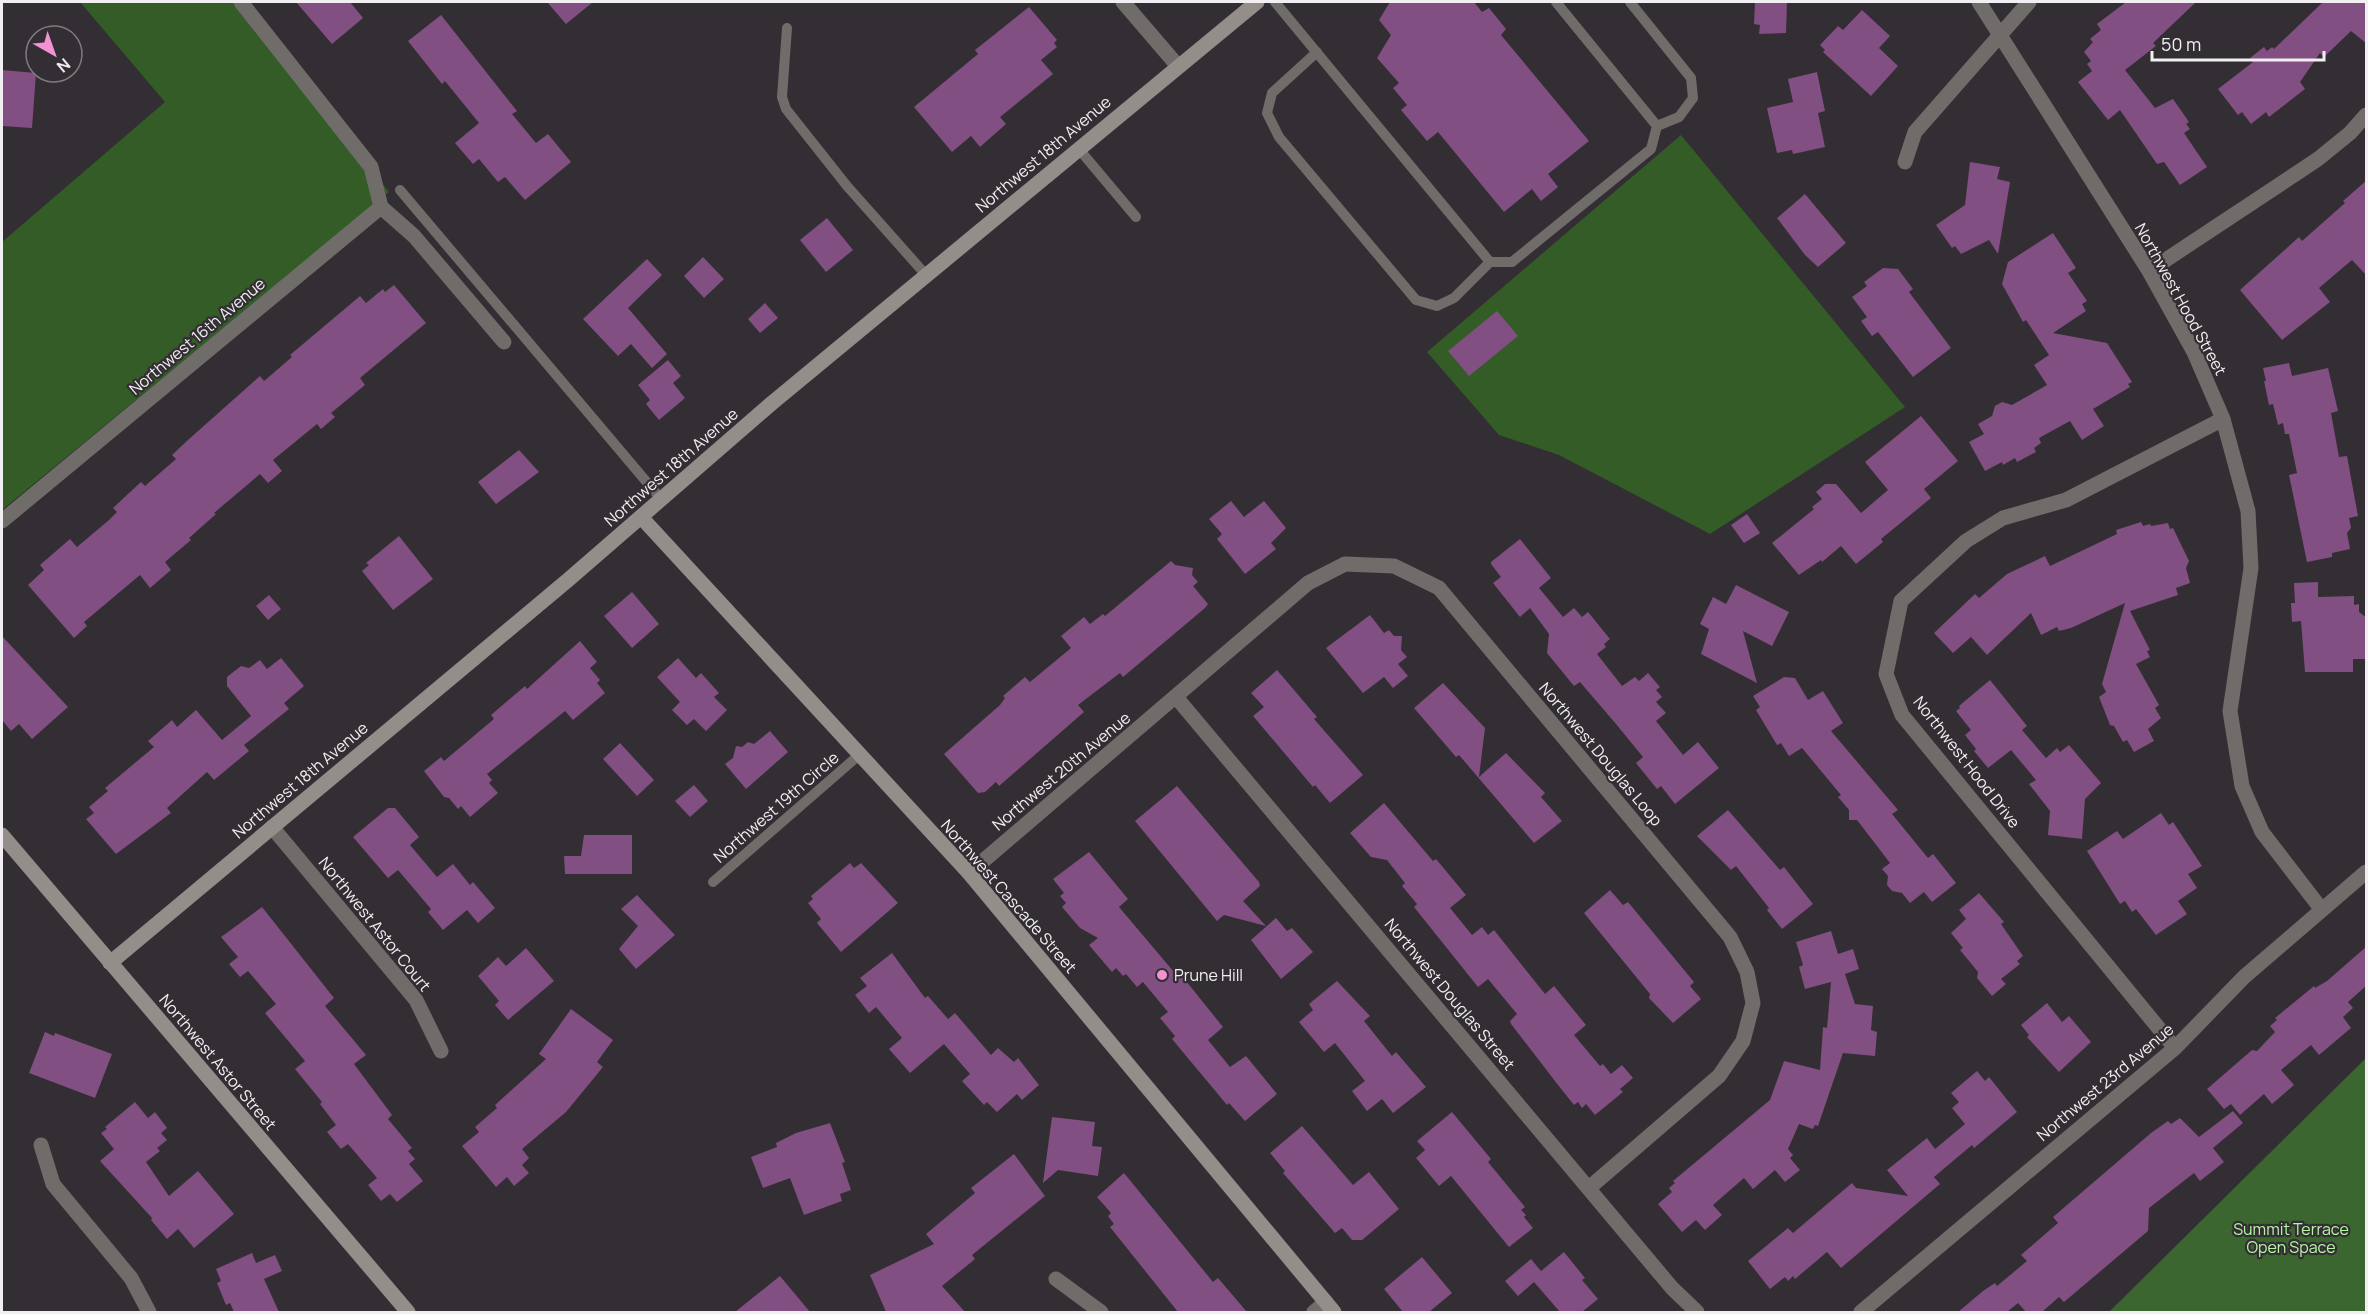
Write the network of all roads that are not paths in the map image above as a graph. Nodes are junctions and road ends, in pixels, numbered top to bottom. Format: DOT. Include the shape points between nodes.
graph roads {
  1 [pos="241,2"];
  2 [pos="1123,2"];
  3 [pos="1257,2"];
  4 [pos="1275,2"];
  5 [pos="1556,2"];
  6 [pos="1630,2"];
  7 [pos="1979,2"];
  8 [pos="2029,2"];
  9 [pos="787,28"];
  10 [pos="2000,34"];
  11 [pos="1317,52"];
  12 [pos="1177,65"];
  13 [pos="2367,115"];
  14 [pos="1657,126"];
  15 [pos="1078,148"];
  16 [pos="1905,162"];
  17 [pos="400,190"];
  18 [pos="381,207"];
  19 [pos="1136,217"];
  20 [pos="1490,262"];
  21 [pos="2149,270"];
  22 [pos="926,275"];
  23 [pos="504,342"];
  24 [pos="2223,419"];
  25 [pos="661,499"];
  26 [pos="641,517"];
  27 [pos="2,521"];
  28 [pos="1176,697"];
  29 [pos="859,755"];
  30 [pos="272,827"];
  31 [pos="2,835"];
  32 [pos="2367,872"];
  33 [pos="969,873"];
  34 [pos="713,882"];
  35 [pos="2322,910"];
  36 [pos="110,963"];
  37 [pos="2175,1048"];
  38 [pos="441,1051"];
  39 [pos="41,1145"];
  40 [pos="1589,1188"];
  41 [pos="1056,1279"];
  42 [pos="1325,1309"];
  43 [pos="149,1312"];
  44 [pos="408,1312"];
  45 [pos="1101,1312"];
  46 [pos="1698,1312"];
  47 [pos="1861,1312"];
  1 -- 18 [label="street" via="370,167"];
  2 -- 12 [label="street"];
  3 -- 12 [label="street, Northwest 18th Avenue"];
  4 -- 11 [label="lane"];
  5 -- 14 [label="lane"];
  6 -- 14 [label="lane" via="1692,78 1693,98 1679,117"];
  7 -- 10 [label="street, Northwest Hood Street"];
  8 -- 10 [label="street"];
  9 -- 22 [label="lane" via="782,97 786,109"];
  10 -- 16 [label="street" via="1915,132"];
  10 -- 21 [label="street, Northwest Hood Street"];
  11 -- 20 [label="lane"];
  11 -- 20 [label="lane" via="1272,93 1267,113 1280,137 1416,300 1437,306 1454,298"];
  12 -- 15 [label="street, Northwest 18th Avenue"];
  13 -- 21 [label="street" via="2318,159"];
  14 -- 20 [label="lane" via="1651,149 1512,262"];
  15 -- 19 [label="lane"];
  15 -- 22 [label="street, Northwest 18th Avenue"];
  17 -- 25 [label="lane"];
  18 -- 23 [label="street" via="414,236"];
  18 -- 27 [label="street, Northwest 16th Avenue"];
  21 -- 24 [label="street, Northwest Hood Street" via="2194,352"];
  22 -- 25 [label="street, Northwest 18th Avenue"];
  24 -- 35 [label="street, Northwest Hood Street" via="2248,511 2251,568 2230,711 2242,786 2262,832"];
  24 -- 37 [label="street, Northwest Hood Drive" via="2066,500 2003,518 1966,541 1901,601 1886,674 1902,715"];
  25 -- 26 [label="street, Northwest 18th Avenue"];
  26 -- 29 [label="street, Northwest Cascade Street"];
  26 -- 30 [label="street, Northwest 18th Avenue"];
  28 -- 33 [label="street, Northwest 20th Avenue"];
  28 -- 40 [label="street, Northwest Douglas Street"];
  28 -- 40 [label="street, Northwest Douglas Loop" via="1308,583 1345,564 1394,567 1439,588 1730,937 1747,972 1753,1003 1743,1041 1719,1076"];
  29 -- 33 [label="street, Northwest Cascade Street"];
  29 -- 34 [label="lane, Northwest 19th Circle"];
  30 -- 36 [label="street, Northwest 18th Avenue"];
  30 -- 38 [label="street, Northwest Astor Court" via="416,1000"];
  31 -- 36 [label="street, Northwest Astor Street"];
  32 -- 35 [label="street, Northwest 23rd Avenue"];
  33 -- 42 [label="street, Northwest Cascade Street"];
  35 -- 37 [label="street, Northwest 23rd Avenue" via="2244,977"];
  36 -- 44 [label="street, Northwest Astor Street"];
  37 -- 47 [label="street, Northwest 23rd Avenue"];
  39 -- 43 [label="street" via="53,1184 131,1278"];
  40 -- 46 [label="street, Northwest Douglas Street" via="1672,1288"];
  41 -- 45 [label="street"];
}
